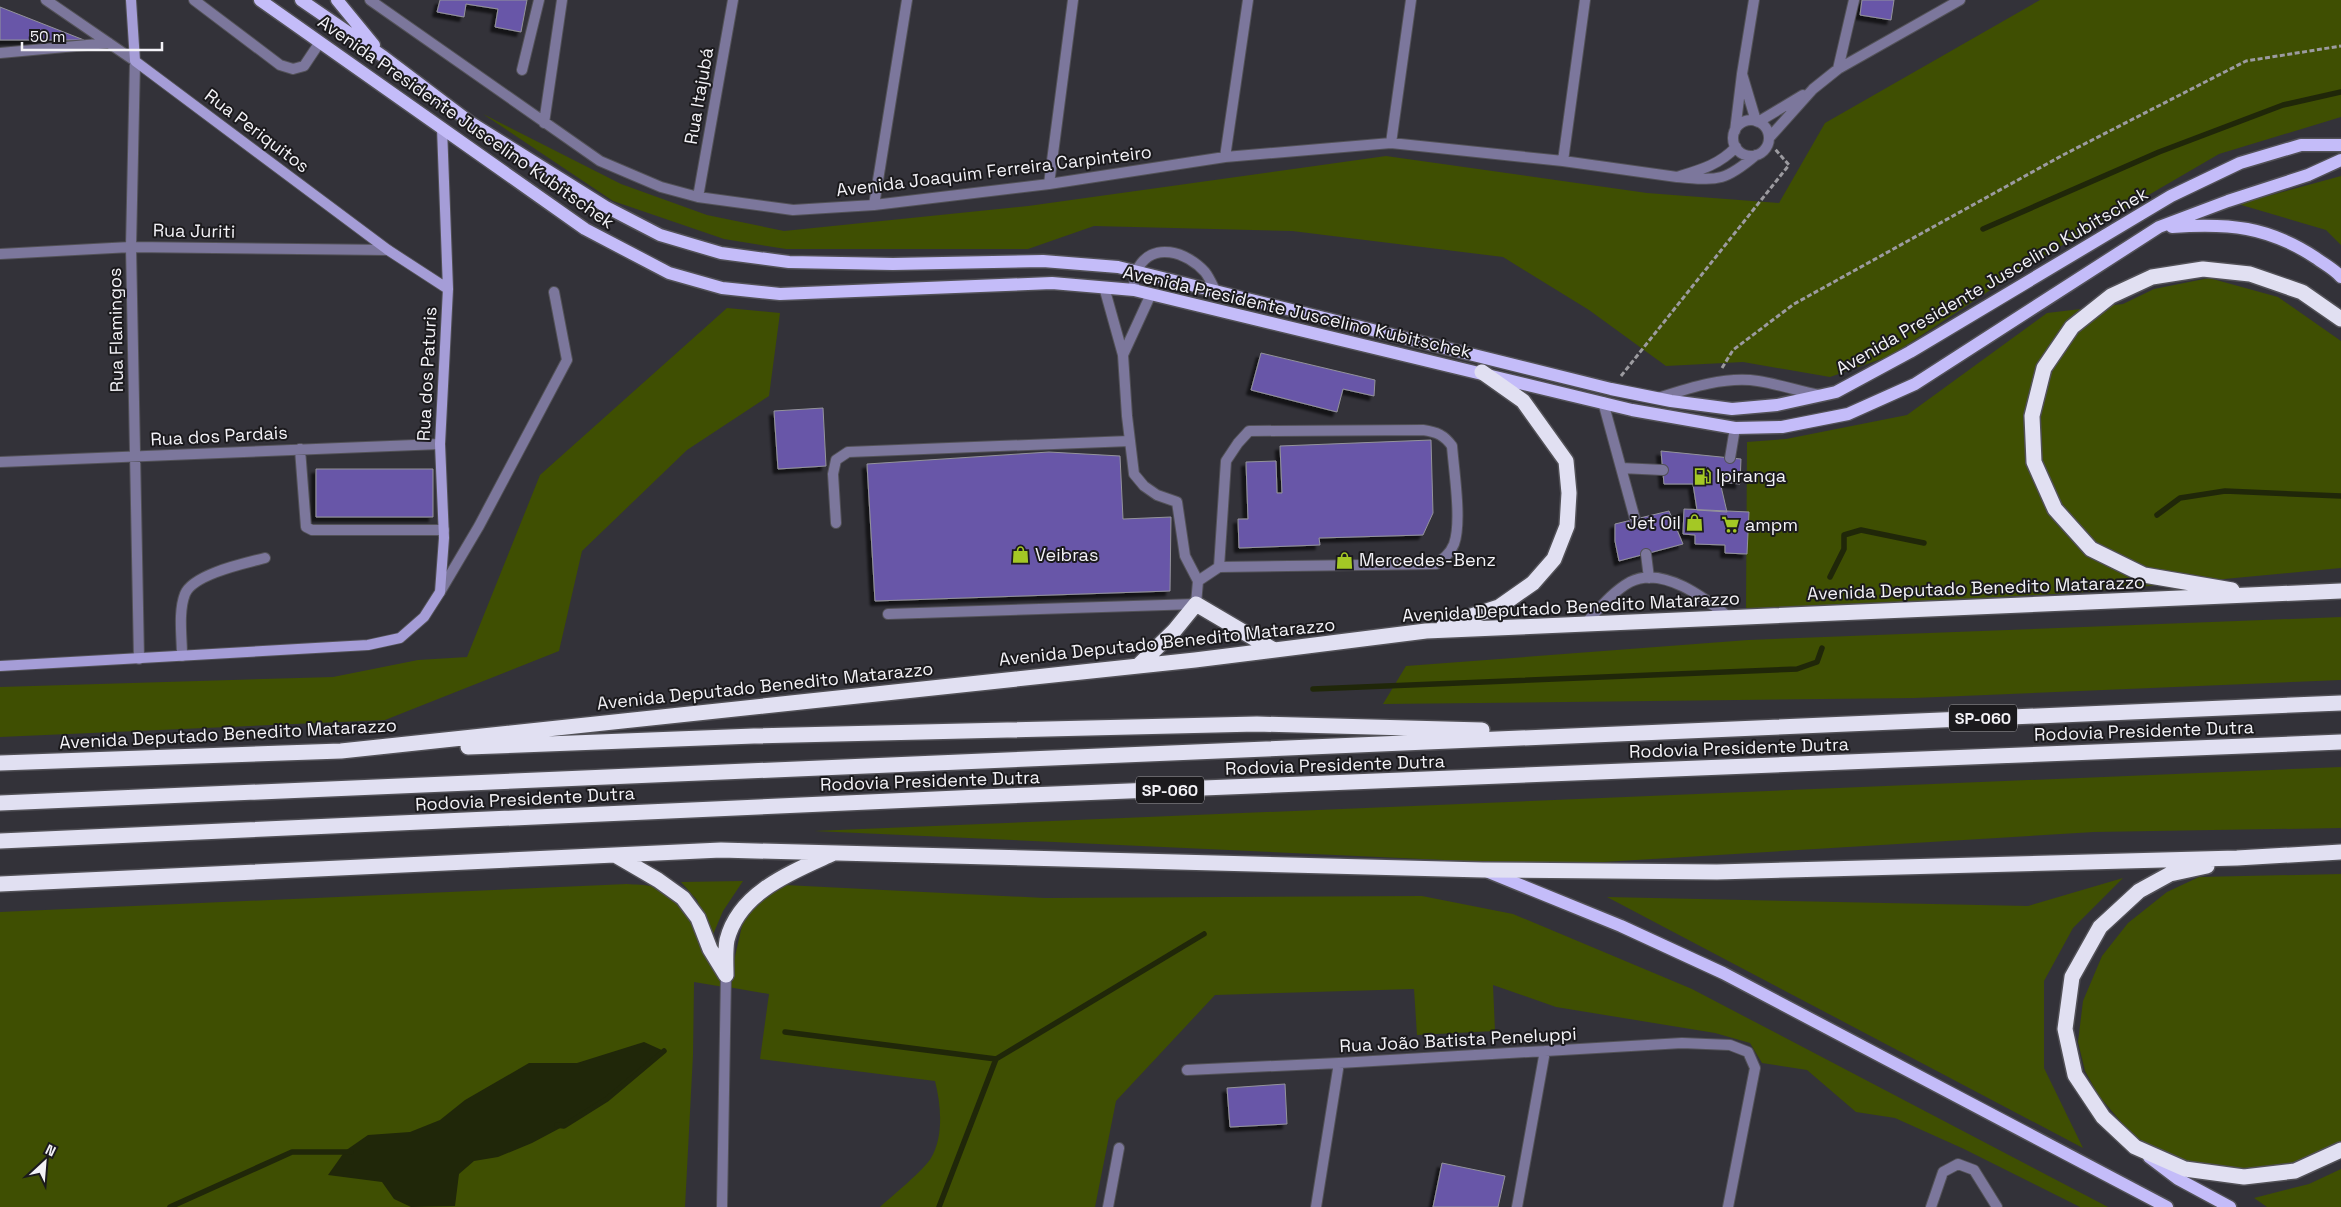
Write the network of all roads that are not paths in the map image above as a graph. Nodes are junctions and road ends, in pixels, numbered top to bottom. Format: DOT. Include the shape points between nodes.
graph roads {
  1 [pos="46,0"];
  2 [pos="132,0"];
  3 [pos="194,0"];
  4 [pos="260,0"];
  5 [pos="301,0"];
  6 [pos="337,0"];
  7 [pos="370,0"];
  8 [pos="388,0"];
  9 [pos="539,0"];
  10 [pos="562,0"];
  11 [pos="733,0"];
  12 [pos="907,0"];
  13 [pos="1073,0"];
  14 [pos="1248,0"];
  15 [pos="1411,0"];
  16 [pos="1585,0"];
  17 [pos="1754,0"];
  18 [pos="1854,0"];
  19 [pos="1960,0"];
  20 [pos="387,12"];
  21 [pos="320,42"];
  22 [pos="110,44"];
  23 [pos="0,53"];
  24 [pos="384,57"];
  25 [pos="135,61"];
  26 [pos="1838,68"];
  27 [pos="522,70"];
  28 [pos="1742,74"];
  29 [pos="1813,89"];
  30 [pos="1757,121"];
  31 [pos="544,123"];
  32 [pos="442,128"];
  33 [pos="1735,131"];
  34 [pos="1769,141"];
  35 [pos="1391,143"];
  36 [pos="2341,145"];
  37 [pos="1736,147"];
  38 [pos="1756,155"];
  39 [pos="1225,158"];
  40 [pos="2341,160"];
  41 [pos="1563,161"];
  42 [pos="1676,177"];
  43 [pos="1049,184"];
  44 [pos="698,197"];
  45 [pos="874,204"];
  46 [pos="2159,228"];
  47 [pos="131,247"];
  48 [pos="388,250"];
  49 [pos="0,254"];
  50 [pos="1136,271"];
  51 [pos="2341,277"];
  52 [pos="1104,287"];
  53 [pos="448,289"];
  54 [pos="1134,290"];
  55 [pos="1215,290"];
  56 [pos="554,292"];
  57 [pos="1151,294"];
  58 [pos="2341,319"];
  59 [pos="1123,355"];
  60 [pos="1482,372"];
  61 [pos="1820,396"];
  62 [pos="1658,398"];
  63 [pos="1603,402"];
  64 [pos="1735,428"];
  65 [pos="1130,441"];
  66 [pos="440,444"];
  67 [pos="300,449"];
  68 [pos="134,456"];
  69 [pos="1730,458"];
  70 [pos="0,462"];
  71 [pos="1621,468"];
  72 [pos="1662,470"];
  73 [pos="1636,519"];
  74 [pos="836,523"];
  75 [pos="444,530"];
  76 [pos="1646,554"];
  77 [pos="265,558"];
  78 [pos="1219,567"];
  79 [pos="1650,578"];
  80 [pos="1198,581"];
  81 [pos="440,592"];
  82 [pos="2341,592"];
  83 [pos="2263,595"];
  84 [pos="1196,604"];
  85 [pos="888,614"];
  86 [pos="1730,618"];
  87 [pos="1584,624"];
  88 [pos="1426,631"];
  89 [pos="1274,650"];
  90 [pos="182,656"];
  91 [pos="138,659"];
  92 [pos="1139,665"];
  93 [pos="0,666"];
  94 [pos="2341,703"];
  95 [pos="1624,733"];
  96 [pos="2341,742"];
  97 [pos="341,751"];
  98 [pos="0,763"];
  99 [pos="0,803"];
  100 [pos="0,841"];
  101 [pos="835,852"];
  102 [pos="2341,852"];
  103 [pos="614,855"];
  104 [pos="2237,858"];
  105 [pos="1483,870"];
  106 [pos="0,884"];
  107 [pos="726,975"];
  108 [pos="1546,1052"];
  109 [pos="1340,1063"];
  110 [pos="1187,1070"];
  111 [pos="2135,1147"];
  112 [pos="1118,1148"];
  113 [pos="2341,1150"];
  114 [pos="722,1207"];
  115 [pos="1108,1207"];
  116 [pos="1316,1207"];
  117 [pos="1517,1207"];
  118 [pos="1728,1207"];
  119 [pos="1931,1207"];
  120 [pos="1997,1207"];
  121 [pos="2166,1207"];
  122 [pos="2230,1207"];
  1 -- 22 [label="street, Rua Periquitos"];
  2 -- 25 [label="main road, Rua Flamingos"];
  3 -- 21 [label="street" via="286,67 304,66"];
  4 -- 21 [label="main road, Avenida Presidente Juscelino Kubitschek"];
  5 -- 24 [label="main road, Avenida Presidente Juscelino Kubitschek"];
  6 -- 24 [label="main road"];
  7 -- 20 [label="street, Avenida Joaquim Ferreira Carpinteiro"];
  8 -- 20 [label="street"];
  9 -- 27 [label="street"];
  10 -- 31 [label="street"];
  11 -- 44 [label="street, Rua Itajubá"];
  12 -- 45 [label="street"];
  13 -- 43 [label="street"];
  14 -- 39 [label="street"];
  15 -- 35 [label="street"];
  16 -- 41 [label="street"];
  17 -- 28 [label="street"];
  18 -- 26 [label="street"];
  19 -- 26 [label="street"];
  20 -- 31 [label="street, Avenida Joaquim Ferreira Carpinteiro"];
  21 -- 32 [label="main road, Avenida Presidente Juscelino Kubitschek"];
  22 -- 23 [label="street"];
  22 -- 25 [label="street, Rua Periquitos"];
  24 -- 50 [label="main road, Avenida Presidente Juscelino Kubitschek" via="470,122 606,207 660,234 721,253 789,262 1043,261"];
  25 -- 47 [label="street, Rua Flamingos"];
  25 -- 48 [label="main road, Rua Periquitos"];
  26 -- 29 [label="street"];
  28 -- 30 [label="street"];
  28 -- 33 [label="street"];
  29 -- 30 [label="street"];
  29 -- 34 [label="street"];
  30 -- 33 [label="street" via="1746,121"];
  30 -- 34 [label="street" via="1766,127"];
  31 -- 44 [label="street, Avenida Joaquim Ferreira Carpinteiro" via="600,160 633,176 660,188"];
  32 -- 52 [label="main road, Avenida Presidente Juscelino Kubitschek" via="585,229 669,273 722,288 780,294 1052,283"];
  32 -- 53 [label="main road, Rua dos Paturis"];
  33 -- 37 [label="street"];
  34 -- 38 [label="street" via="1766,149"];
  35 -- 39 [label="street, Avenida Joaquim Ferreira Carpinteiro"];
  35 -- 41 [label="street, Avenida Joaquim Ferreira Carpinteiro"];
  36 -- 61 [label="main road, Avenida Presidente Juscelino Kubitschek" via="2301,145 2240,163 2171,196 1910,352 1836,392"];
  37 -- 38 [label="street" via="1744,154"];
  37 -- 42 [label="street, Avenida Joaquim Ferreira Carpinteiro" via="1725,159 1710,167"];
  38 -- 42 [label="street, Avenida Joaquim Ferreira Carpinteiro" via="1736,173 1714,180"];
  39 -- 43 [label="street, Avenida Joaquim Ferreira Carpinteiro"];
  40 -- 46 [label="main road, Avenida Presidente Juscelino Kubitschek" via="2308,175"];
  41 -- 42 [label="street, Avenida Joaquim Ferreira Carpinteiro"];
  43 -- 45 [label="street, Avenida Joaquim Ferreira Carpinteiro"];
  44 -- 45 [label="street, Avenida Joaquim Ferreira Carpinteiro" via="793,210"];
  46 -- 51 [label="main road" via="2212,224 2248,228 2292,242"];
  46 -- 64 [label="main road, Avenida Presidente Juscelino Kubitschek" via="1914,384 1848,414 1782,427"];
  47 -- 48 [label="street, Rua Juriti"];
  47 -- 49 [label="street, Rua Juriti"];
  47 -- 68 [label="street, Rua Flamingos"];
  48 -- 53 [label="main road, Rua Periquitos"];
  50 -- 54 [label="street"];
  50 -- 55 [label="main road, Avenida Presidente Juscelino Kubitschek"];
  50 -- 55 [label="street" via="1148,256 1176,252 1207,274"];
  52 -- 54 [label="main road, Avenida Presidente Juscelino Kubitschek"];
  52 -- 59 [label="street"];
  53 -- 66 [label="main road, Rua dos Paturis"];
  54 -- 57 [label="main road, Avenida Presidente Juscelino Kubitschek"];
  55 -- 62 [label="main road, Avenida Presidente Juscelino Kubitschek"];
  56 -- 81 [label="street" via="567,360 484,517"];
  57 -- 59 [label="street"];
  57 -- 60 [label="main road, Avenida Presidente Juscelino Kubitschek"];
  58 -- 83 [label="highway" via="2302,292 2250,274 2203,269 2152,277 2111,296 2072,327 2044,368 2032,416 2034,462 2055,509 2091,549 2144,575"];
  59 -- 65 [label="street"];
  60 -- 63 [label="main road, Avenida Presidente Juscelino Kubitschek"];
  60 -- 88 [label="highway" via="1523,401 1566,461 1569,493 1567,526 1554,559 1533,583 1499,607"];
  61 -- 62 [label="main road, Avenida Presidente Juscelino Kubitschek" via="1777,405 1732,409"];
  61 -- 62 [label="street" via="1757,381 1732,380"];
  63 -- 64 [label="main road, Avenida Presidente Juscelino Kubitschek"];
  63 -- 71 [label="street"];
  64 -- 69 [label="street"];
  65 -- 74 [label="street" via="848,452 836,460 833,474"];
  65 -- 80 [label="street" via="1134,474 1157,495 1178,502 1185,556"];
  66 -- 67 [label="street, Rua dos Pardais"];
  66 -- 75 [label="main road, Rua dos Paturis"];
  67 -- 68 [label="street, Rua dos Pardais"];
  67 -- 75 [label="street" via="306,527 312,530"];
  68 -- 70 [label="street, Rua dos Pardais"];
  68 -- 91 [label="street, Rua Flamingos"];
  71 -- 72 [label="street"];
  71 -- 73 [label="street"];
  75 -- 81 [label="main road, Rua dos Paturis"];
  76 -- 79 [label="street"];
  77 -- 90 [label="street" via="201,579 186,592 182,606"];
  78 -- 78 [label="street" via="1226,461 1248,432 1423,430 1436,432 1452,446 1458,531 1450,551 1436,564"];
  78 -- 80 [label="street"];
  79 -- 86 [label="street" via="1672,581 1701,596"];
  79 -- 87 [label="street" via="1632,581"];
  80 -- 84 [label="street"];
  81 -- 90 [label="main road, Rua dos Paturis" via="424,617 400,638 368,645"];
  82 -- 83 [label="highway, Avenida Deputado Benedito Matarazzo"];
  83 -- 86 [label="highway, Avenida Deputado Benedito Matarazzo"];
  84 -- 85 [label="street"];
  84 -- 89 [label="highway"];
  84 -- 92 [label="highway"];
  86 -- 87 [label="highway, Avenida Deputado Benedito Matarazzo"];
  87 -- 88 [label="highway, Avenida Deputado Benedito Matarazzo"];
  88 -- 89 [label="highway, Avenida Deputado Benedito Matarazzo"];
  89 -- 92 [label="highway, Avenida Deputado Benedito Matarazzo"];
  90 -- 91 [label="main road"];
  91 -- 93 [label="main road"];
  92 -- 97 [label="highway, Avenida Deputado Benedito Matarazzo"];
  94 -- 95 [label="highway, Rodovia Presidente Dutra / SP-060"];
  95 -- 97 [label="highway" via="1247,725 754,736"];
  95 -- 99 [label="highway, Rodovia Presidente Dutra / SP-060"];
  96 -- 100 [label="highway, Rodovia Presidente Dutra / SP-060" via="980,797"];
  97 -- 98 [label="highway, Avenida Deputado Benedito Matarazzo"];
  101 -- 103 [label="highway" via="721,850"];
  101 -- 105 [label="highway"];
  101 -- 107 [label="highway" via="783,878 745,905 727,941"];
  102 -- 104 [label="highway"];
  103 -- 106 [label="highway"];
  103 -- 107 [label="highway" via="683,898 698,918 710,949"];
  104 -- 105 [label="highway" via="1717,872"];
  104 -- 111 [label="highway" via="2170,874 2139,891 2100,928 2072,978 2065,1029 2075,1075 2103,1117"];
  105 -- 121 [label="main road" via="1723,972"];
  107 -- 114 [label="street"];
  108 -- 109 [label="street, Rua João Batista Peneluppi"];
  108 -- 117 [label="street"];
  108 -- 118 [label="street, Rua João Batista Peneluppi" via="1682,1043 1730,1045 1748,1052 1755,1068"];
  109 -- 110 [label="street, Rua João Batista Peneluppi"];
  109 -- 116 [label="street"];
  111 -- 113 [label="highway" via="2185,1169 2244,1177 2295,1171"];
  111 -- 122 [label="main road" via="2178,1179"];
  112 -- 115 [label="street"];
  119 -- 120 [label="street" via="1943,1172 1958,1164 1974,1170"];
}
